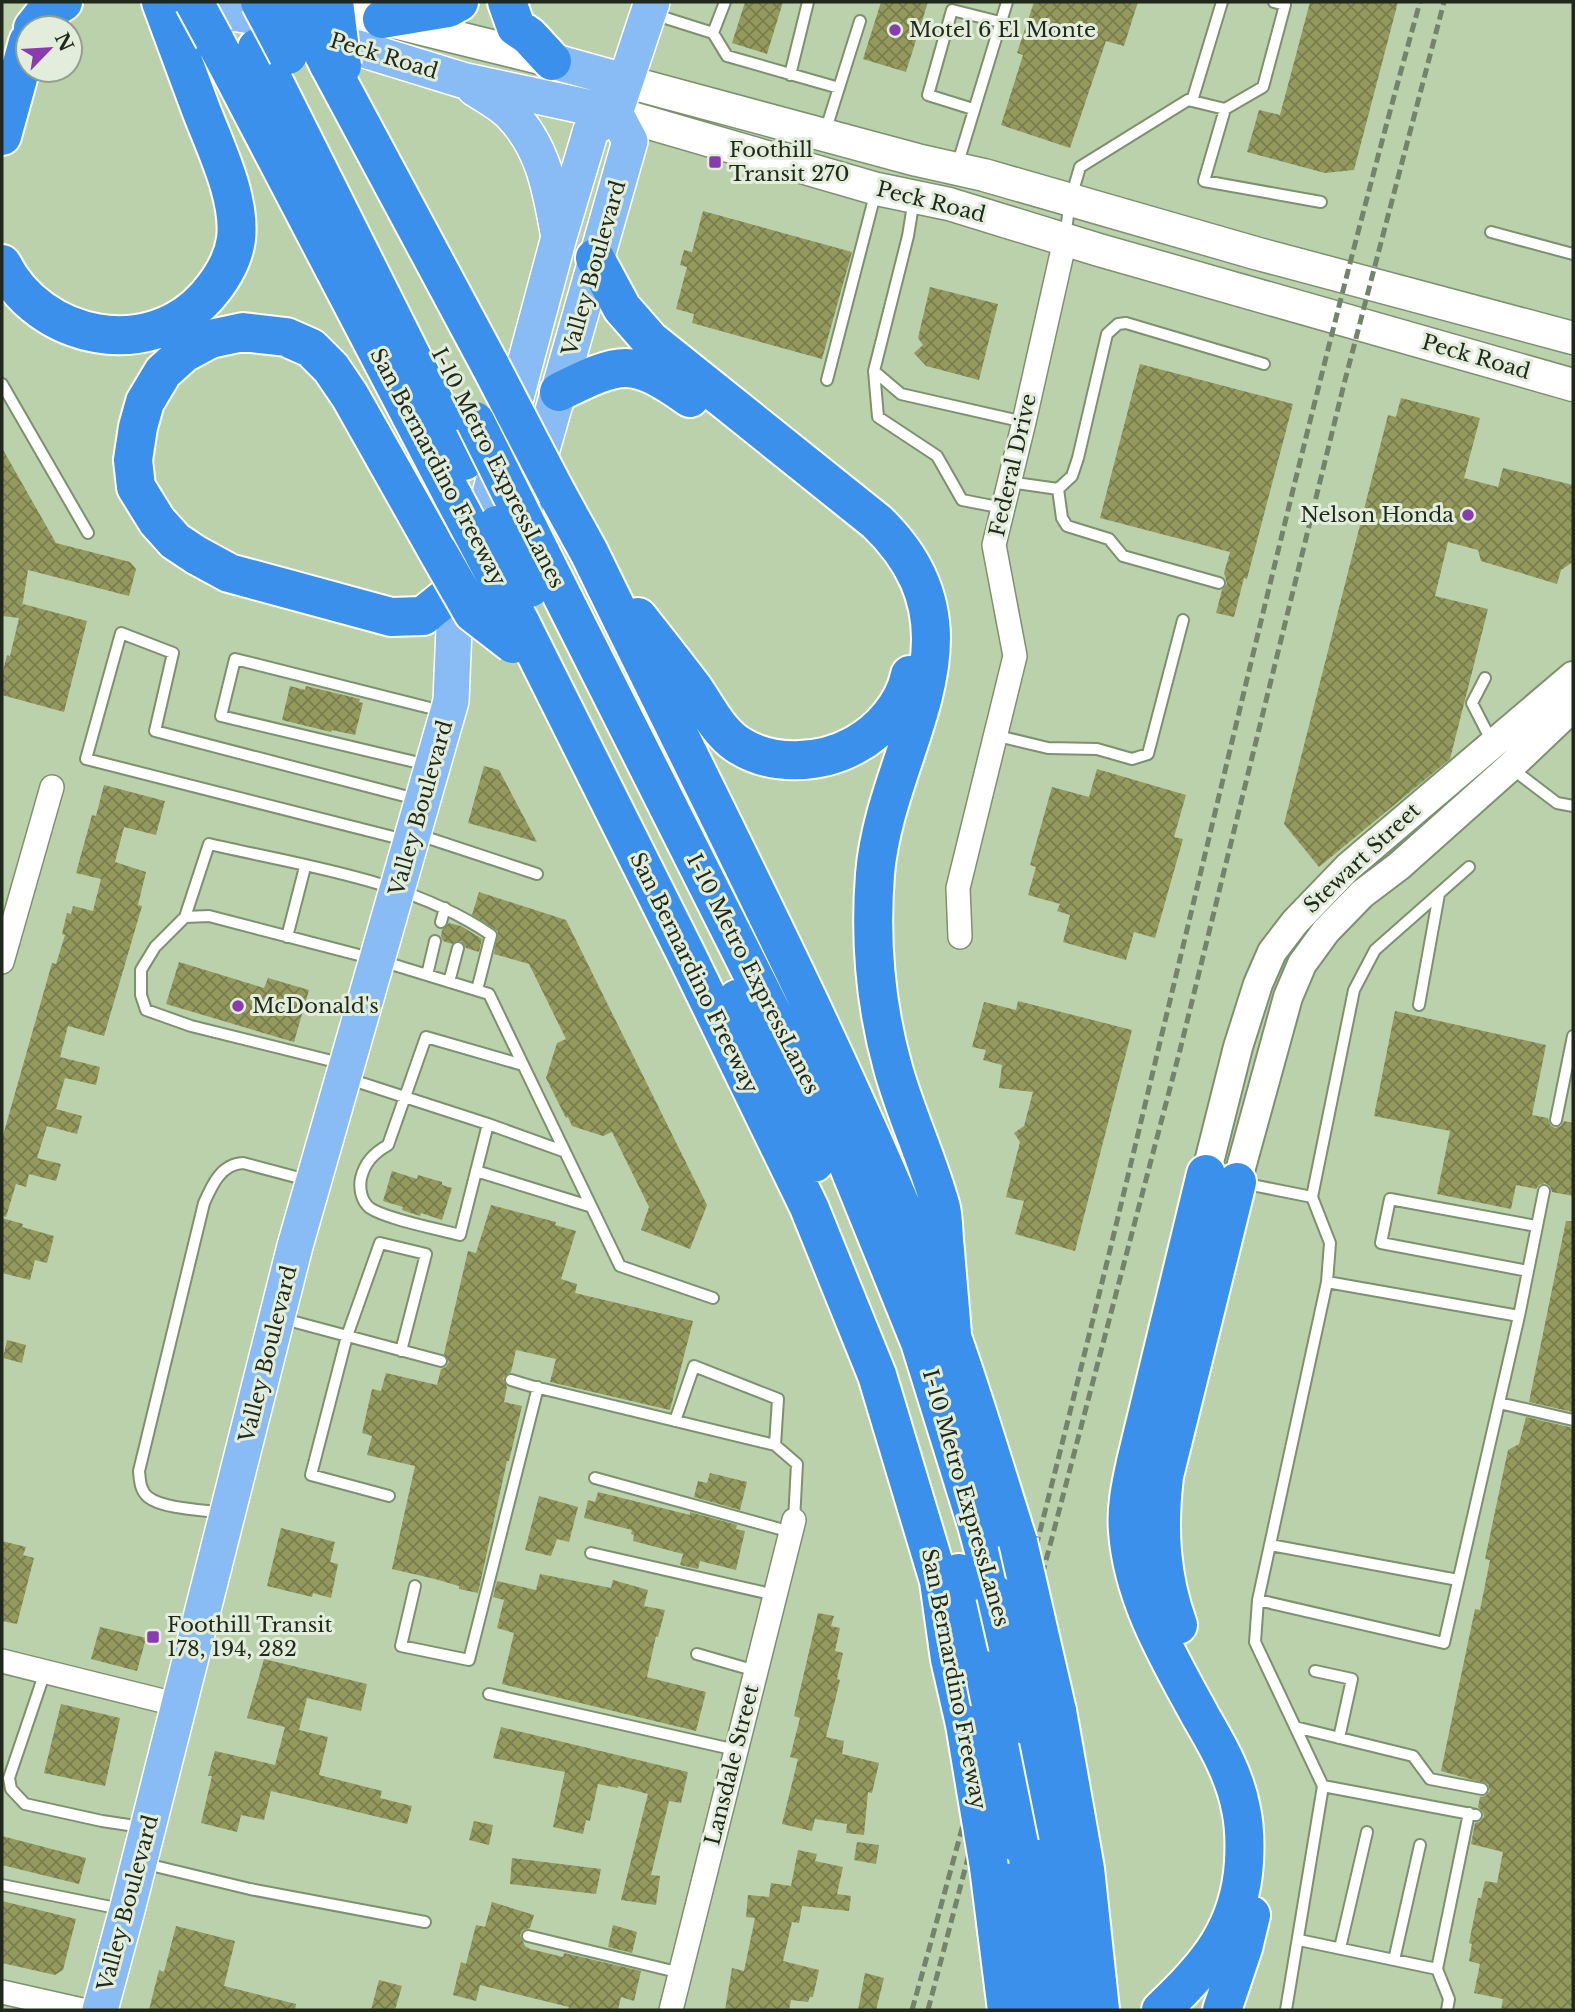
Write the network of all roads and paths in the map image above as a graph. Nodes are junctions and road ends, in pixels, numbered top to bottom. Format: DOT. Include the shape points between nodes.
graph roads {
  1 [pos="63,2"];
  2 [pos="194,2"];
  3 [pos="233,2"];
  4 [pos="260,2"];
  5 [pos="298,2"];
  6 [pos="328,2"];
  7 [pos="334,2"];
  8 [pos="459,2"];
  9 [pos="507,2"];
  10 [pos="725,2"];
  11 [pos="807,2"];
  12 [pos="1007,2"];
  13 [pos="1222,2"];
  14 [pos="1274,2"];
  15 [pos="650,7"];
  16 [pos="166,13"];
  17 [pos="44,14"];
  18 [pos="382,19"];
  19 [pos="860,21"];
  20 [pos="1000,22"];
  21 [pos="713,33"];
  22 [pos="272,52"];
  23 [pos="552,61"];
  24 [pos="336,71"];
  25 [pos="790,75"];
  26 [pos="463,80"];
  27 [pos="16,84"];
  28 [pos="839,88"];
  29 [pos="620,97"];
  30 [pos="1192,101"];
  31 [pos="973,109"];
  32 [pos="1225,109"];
  33 [pos="824,134"];
  34 [pos="2,136"];
  35 [pos="956,168"];
  36 [pos="877,189"];
  37 [pos="914,197"];
  38 [pos="1070,201"];
  39 [pos="1321,202"];
  40 [pos="1491,232"];
  41 [pos="559,237"];
  42 [pos="1065,240"];
  43 [pos="1573,254"];
  44 [pos="596,258"];
  45 [pos="2,264"];
  46 [pos="1573,338"];
  47 [pos="1264,364"];
  48 [pos="874,371"];
  49 [pos="827,380"];
  50 [pos="2,384"];
  51 [pos="1573,385"];
  52 [pos="559,392"];
  53 [pos="1024,422"];
  54 [pos="1009,482"];
  55 [pos="1058,489"];
  56 [pos="1003,508"];
  57 [pos="88,533"];
  58 [pos="589,552"];
  59 [pos="465,582"];
  60 [pos="1219,583"];
  61 [pos="1184,620"];
  62 [pos="524,628"];
  63 [pos="1573,676"];
  64 [pos="1485,678"];
  65 [pos="449,707"];
  66 [pos="1573,707"];
  67 [pos="998,736"];
  68 [pos="1502,755"];
  69 [pos="432,766"];
  70 [pos="51,787"];
  71 [pos="1573,806"];
  72 [pos="415,825"];
  73 [pos="305,867"];
  74 [pos="1469,867"];
  75 [pos="537,874"];
  76 [pos="398,888"];
  77 [pos="1439,894"];
  78 [pos="444,908"];
  79 [pos="185,917"];
  80 [pos="441,922"];
  81 [pos="287,937"];
  82 [pos="960,937"];
  83 [pos="435,941"];
  84 [pos="458,948"];
  85 [pos="379,960"];
  86 [pos="2,961"];
  87 [pos="427,975"];
  88 [pos="449,982"];
  89 [pos="477,990"];
  90 [pos="1419,1005"];
  91 [pos="1573,1036"];
  92 [pos="523,1065"];
  93 [pos="345,1071"];
  94 [pos="405,1097"];
  95 [pos="1556,1120"];
  96 [pos="488,1124"];
  97 [pos="563,1151"];
  98 [pos="476,1171"];
  99 [pos="1222,1178"];
  100 [pos="313,1181"];
  101 [pos="1544,1191"];
  102 [pos="1312,1197"];
  103 [pos="589,1206"];
  104 [pos="1536,1227"];
  105 [pos="1528,1271"];
  106 [pos="1327,1282"];
  107 [pos="713,1298"];
  108 [pos="1519,1316"];
  109 [pos="277,1317"];
  110 [pos="952,1335"];
  111 [pos="347,1336"];
  112 [pos="401,1351"];
  113 [pos="440,1362"];
  114 [pos="511,1380"];
  115 [pos="538,1387"];
  116 [pos="1499,1403"];
  117 [pos="1573,1420"];
  118 [pos="675,1421"];
  119 [pos="775,1445"];
  120 [pos="595,1478"];
  121 [pos="389,1496"];
  122 [pos="227,1514"];
  123 [pos="792,1526"];
  124 [pos="1270,1545"];
  125 [pos="591,1553"];
  126 [pos="1458,1580"];
  127 [pos="415,1586"];
  128 [pos="775,1595"];
  129 [pos="1258,1600"];
  130 [pos="697,1654"];
  131 [pos="3,1666"];
  132 [pos="756,1671"];
  133 [pos="1315,1671"];
  134 [pos="45,1672"];
  135 [pos="489,1694"];
  136 [pos="179,1705"];
  137 [pos="1041,1718"];
  138 [pos="1295,1727"];
  139 [pos="1339,1738"];
  140 [pos="736,1750"];
  141 [pos="1323,1786"];
  142 [pos="1482,1789"];
  143 [pos="148,1828"];
  144 [pos="1367,1832"];
  145 [pos="1420,1845"];
  146 [pos="139,1863"];
  147 [pos="2,1885"];
  148 [pos="127,1910"];
  149 [pos="425,1922"];
  150 [pos="528,1936"];
  151 [pos="1299,1940"];
  152 [pos="1340,1948"];
  153 [pos="1394,1959"];
  154 [pos="1437,1969"];
  155 [pos="681,1973"];
  156 [pos="2,1992"];
  157 [pos="82,2010"];
  158 [pos="100,2010"];
  159 [pos="671,2010"];
  160 [pos="1007,2010"];
  161 [pos="1041,2010"];
  162 [pos="1068,2010"];
  163 [pos="1100,2010"];
  164 [pos="1161,2010"];
  165 [pos="1222,2010"];
  166 [pos="1286,2010"];
  167 [pos="1447,2010"];
  1 -- 17 [label="highway"];
  2 -- 62 [label="highway, San Bernardino Freeway, bridge"];
  3 -- 22 [label="highway, I-10 Metro ExpressLanes"];
  4 -- 22 [label="highway, I-10 Metro ExpressLanes, bridge"];
  5 -- 24 [label="highway, bridge"];
  6 -- 18 [label="main road, Peck Road"];
  7 -- 24 [label="highway, bridge"];
  8 -- 18 [label="highway" via="449,8"];
  9 -- 23 [label="highway" via="516,27"];
  10 -- 21 [label="lane"];
  11 -- 25 [label="lane"];
  12 -- 20 [label="lane"];
  13 -- 30 [label="lane"];
  14 -- 32 [label="lane" via="1285,5 1263,87"];
  15 -- 21 [label="lane"];
  15 -- 29 [label="main road, Valley Boulevard"];
  16 -- 26 [label="main road, Peck Road" via="257,17"];
  16 -- 45 [label="highway" via="230,186 236,239 218,284 181,318 162,327 142,334 104,335 79,330 30,302"];
  18 -- 23 [label="main road, Peck Road"];
  19 -- 28 [label="lane"];
  20 -- 31 [label="lane"];
  20 -- 31 [label="lane" via="952,9 928,95"];
  21 -- 25 [label="lane" via="727,56"];
  22 -- 62 [label="highway, I-10 Metro ExpressLanes, bridge" via="464,461"];
  22 -- 137 [label="highway, I-10 Metro ExpressLanes, bridge" via="475,421 847,1162 920,1342 996,1595"];
  23 -- 29 [label="main road, Peck Road"];
  24 -- 58 [label="highway, bridge"];
  25 -- 28 [label="lane"];
  26 -- 29 [label="main road, Peck Road"];
  26 -- 41 [label="main road" via="508,111 526,131 546,172"];
  27 -- 34 [label="highway"];
  28 -- 33 [label="lane"];
  29 -- 33 [label="main road, Peck Road"];
  29 -- 36 [label="main road, Peck Road"];
  29 -- 41 [label="main road, Valley Boulevard" via="591,130"];
  29 -- 44 [label="main road, Valley Boulevard" via="630,141"];
  30 -- 32 [label="lane"];
  30 -- 38 [label="lane" via="1080,167"];
  31 -- 35 [label="lane"];
  32 -- 39 [label="lane" via="1204,181"];
  33 -- 35 [label="main road, Peck Road"];
  35 -- 38 [label="main road, Peck Road"];
  36 -- 37 [label="main road, Peck Road"];
  36 -- 49 [label="lane"];
  37 -- 42 [label="main road, Peck Road"];
  37 -- 48 [label="lane"];
  38 -- 42 [label="lane"];
  38 -- 46 [label="main road, Peck Road"];
  40 -- 43 [label="lane"];
  41 -- 59 [label="main road, Valley Boulevard"];
  42 -- 51 [label="main road, Peck Road"];
  42 -- 53 [label="street, Federal Drive"];
  44 -- 52 [label="main road, Valley Boulevard"];
  44 -- 110 [label="highway" via="622,308 650,340 897,542 915,569 927,600 931,658 883,831 872,913 873,953 893,1068 941,1210"];
  47 -- 55 [label="lane" via="1118,324 1107,334 1072,477"];
  48 -- 53 [label="lane" via="901,394"];
  48 -- 56 [label="lane" via="878,417 937,456 962,500"];
  50 -- 57 [label="lane"];
  52 -- 58 [label="highway" via="617,367 644,370 696,402 801,488 874,549 893,571 914,621 909,680 887,721 840,753 813,760 777,759 748,749 723,732"];
  52 -- 65 [label="main road, Valley Boulevard" via="491,628"];
  53 -- 54 [label="street, Federal Drive"];
  54 -- 55 [label="lane"];
  54 -- 56 [label="street, Federal Drive"];
  55 -- 60 [label="lane" via="1067,526 1109,539 1123,556"];
  56 -- 67 [label="street, Federal Drive" via="994,545 1015,656"];
  58 -- 110 [label="highway" via="818,1023"];
  59 -- 62 [label="highway, bridge" via="423,616 391,617 229,573 175,541 136,486 133,460 145,402 163,372 210,339 243,332 286,337 311,348 350,396 438,552 473,613"];
  59 -- 65 [label="main road, Valley Boulevard" via="454,628"];
  61 -- 67 [label="lane" via="1148,754 1132,759 1097,749 1048,748"];
  62 -- 160 [label="highway, San Bernardino Freeway, bridge" via="809,1207 877,1375 939,1581 989,1867"];
  62 -- 161 [label="highway, I-10 Metro ExpressLanes, bridge" via="789,1103 888,1347 937,1493 985,1670 1019,1844"];
  63 -- 68 [label="street, Stewart Street"];
  64 -- 68 [label="lane" via="1472,704"];
  65 -- 69 [label="main road, Valley Boulevard"];
  65 -- 69 [label="lane" via="236,659 221,716"];
  66 -- 68 [label="street, Stewart Street"];
  67 -- 82 [label="street, Federal Drive" via="958,888"];
  68 -- 71 [label="lane" via="1557,803"];
  68 -- 99 [label="street, Stewart Street" via="1348,867 1272,952 1238,1047"];
  69 -- 72 [label="main road, Valley Boulevard"];
  70 -- 86 [label="street"];
  72 -- 72 [label="lane" via="155,731 173,653 121,633 86,760"];
  72 -- 75 [label="lane"];
  72 -- 76 [label="main road, Valley Boulevard"];
  73 -- 76 [label="lane"];
  73 -- 79 [label="lane" via="209,844"];
  73 -- 81 [label="lane"];
  74 -- 77 [label="lane"];
  76 -- 78 [label="lane"];
  76 -- 85 [label="main road, Valley Boulevard"];
  77 -- 90 [label="lane"];
  77 -- 102 [label="lane" via="1375,950 1354,990"];
  78 -- 80 [label="lane"];
  78 -- 89 [label="lane" via="491,935"];
  79 -- 81 [label="lane" via="209,916"];
  79 -- 93 [label="lane" via="141,970 146,1010"];
  81 -- 85 [label="lane"];
  83 -- 87 [label="lane"];
  84 -- 88 [label="lane"];
  85 -- 87 [label="lane"];
  85 -- 93 [label="main road, Valley Boulevard"];
  87 -- 88 [label="lane"];
  88 -- 89 [label="lane"];
  89 -- 92 [label="lane" via="489,994"];
  91 -- 95 [label="lane"];
  92 -- 94 [label="lane" via="426,1037"];
  92 -- 97 [label="lane"];
  93 -- 94 [label="lane"];
  93 -- 100 [label="main road, Valley Boulevard"];
  94 -- 96 [label="lane"];
  94 -- 98 [label="lane" via="388,1145 369,1160 362,1173 360,1185 368,1207 460,1235"];
  96 -- 97 [label="lane"];
  96 -- 98 [label="lane"];
  97 -- 103 [label="lane"];
  98 -- 103 [label="lane"];
  99 -- 102 [label="lane"];
  99 -- 164 [label="highway" via="1133,1474 1128,1530 1139,1589 1151,1620 1232,1777 1241,1808 1244,1862 1238,1903 1227,1932 1203,1967"];
  99 -- 165 [label="highway" via="1159,1518 1164,1580 1172,1608 1236,1739 1258,1803 1261,1855 1255,1895"];
  100 -- 109 [label="main road, Valley Boulevard"];
  100 -- 122 [label="lane" via="235,1163 212,1184 204,1203 139,1471 147,1496 160,1503"];
  101 -- 104 [label="lane"];
  102 -- 106 [label="lane" via="1329,1243"];
  103 -- 107 [label="lane" via="620,1266"];
  104 -- 105 [label="lane"];
  104 -- 105 [label="lane" via="1390,1199 1381,1243"];
  105 -- 108 [label="lane"];
  106 -- 108 [label="lane"];
  106 -- 124 [label="lane"];
  108 -- 116 [label="lane"];
  109 -- 111 [label="lane"];
  109 -- 122 [label="main road, Valley Boulevard"];
  110 -- 137 [label="highway, bridge" via="1018,1542"];
  111 -- 112 [label="lane"];
  111 -- 112 [label="lane" via="380,1243 426,1254"];
  111 -- 121 [label="lane" via="311,1475"];
  112 -- 113 [label="lane"];
  114 -- 115 [label="lane"];
  115 -- 118 [label="lane"];
  115 -- 127 [label="lane" via="469,1660 401,1646"];
  116 -- 117 [label="lane"];
  116 -- 126 [label="lane"];
  118 -- 119 [label="lane"];
  118 -- 119 [label="lane" via="694,1366 778,1399"];
  119 -- 123 [label="lane" via="797,1464"];
  120 -- 123 [label="lane"];
  122 -- 136 [label="main road, Valley Boulevard"];
  123 -- 128 [label="street, Lansdale Street"];
  124 -- 126 [label="lane"];
  124 -- 129 [label="lane"];
  125 -- 128 [label="lane"];
  126 -- 129 [label="lane" via="1444,1643"];
  128 -- 132 [label="street, Lansdale Street"];
  129 -- 138 [label="lane" via="1255,1642"];
  130 -- 132 [label="lane"];
  131 -- 134 [label="street"];
  132 -- 140 [label="street, Lansdale Street"];
  133 -- 139 [label="lane" via="1352,1679"];
  134 -- 136 [label="street"];
  134 -- 143 [label="lane" via="9,1778 11,1789 25,1804"];
  135 -- 140 [label="lane"];
  136 -- 143 [label="main road, Valley Boulevard"];
  137 -- 162 [label="highway, I-10 Metro ExpressLanes" via="1045,1825"];
  137 -- 163 [label="highway" via="1084,1869"];
  138 -- 139 [label="lane"];
  138 -- 141 [label="lane"];
  139 -- 142 [label="lane" via="1413,1756 1430,1779"];
  140 -- 155 [label="street, Lansdale Street"];
  141 -- 151 [label="lane"];
  141 -- 154 [label="lane" via="1472,1814"];
  143 -- 146 [label="main road, Valley Boulevard"];
  144 -- 152 [label="lane"];
  145 -- 153 [label="lane"];
  146 -- 148 [label="main road, Valley Boulevard"];
  146 -- 149 [label="lane"];
  147 -- 148 [label="lane"];
  148 -- 158 [label="main road, Valley Boulevard"];
  150 -- 155 [label="lane"];
  151 -- 152 [label="lane"];
  151 -- 166 [label="lane"];
  152 -- 153 [label="lane"];
  153 -- 154 [label="lane"];
  154 -- 167 [label="lane" via="1449,1999"];
  155 -- 159 [label="street, Lansdale Street"];
  156 -- 157 [label="street"];
}
